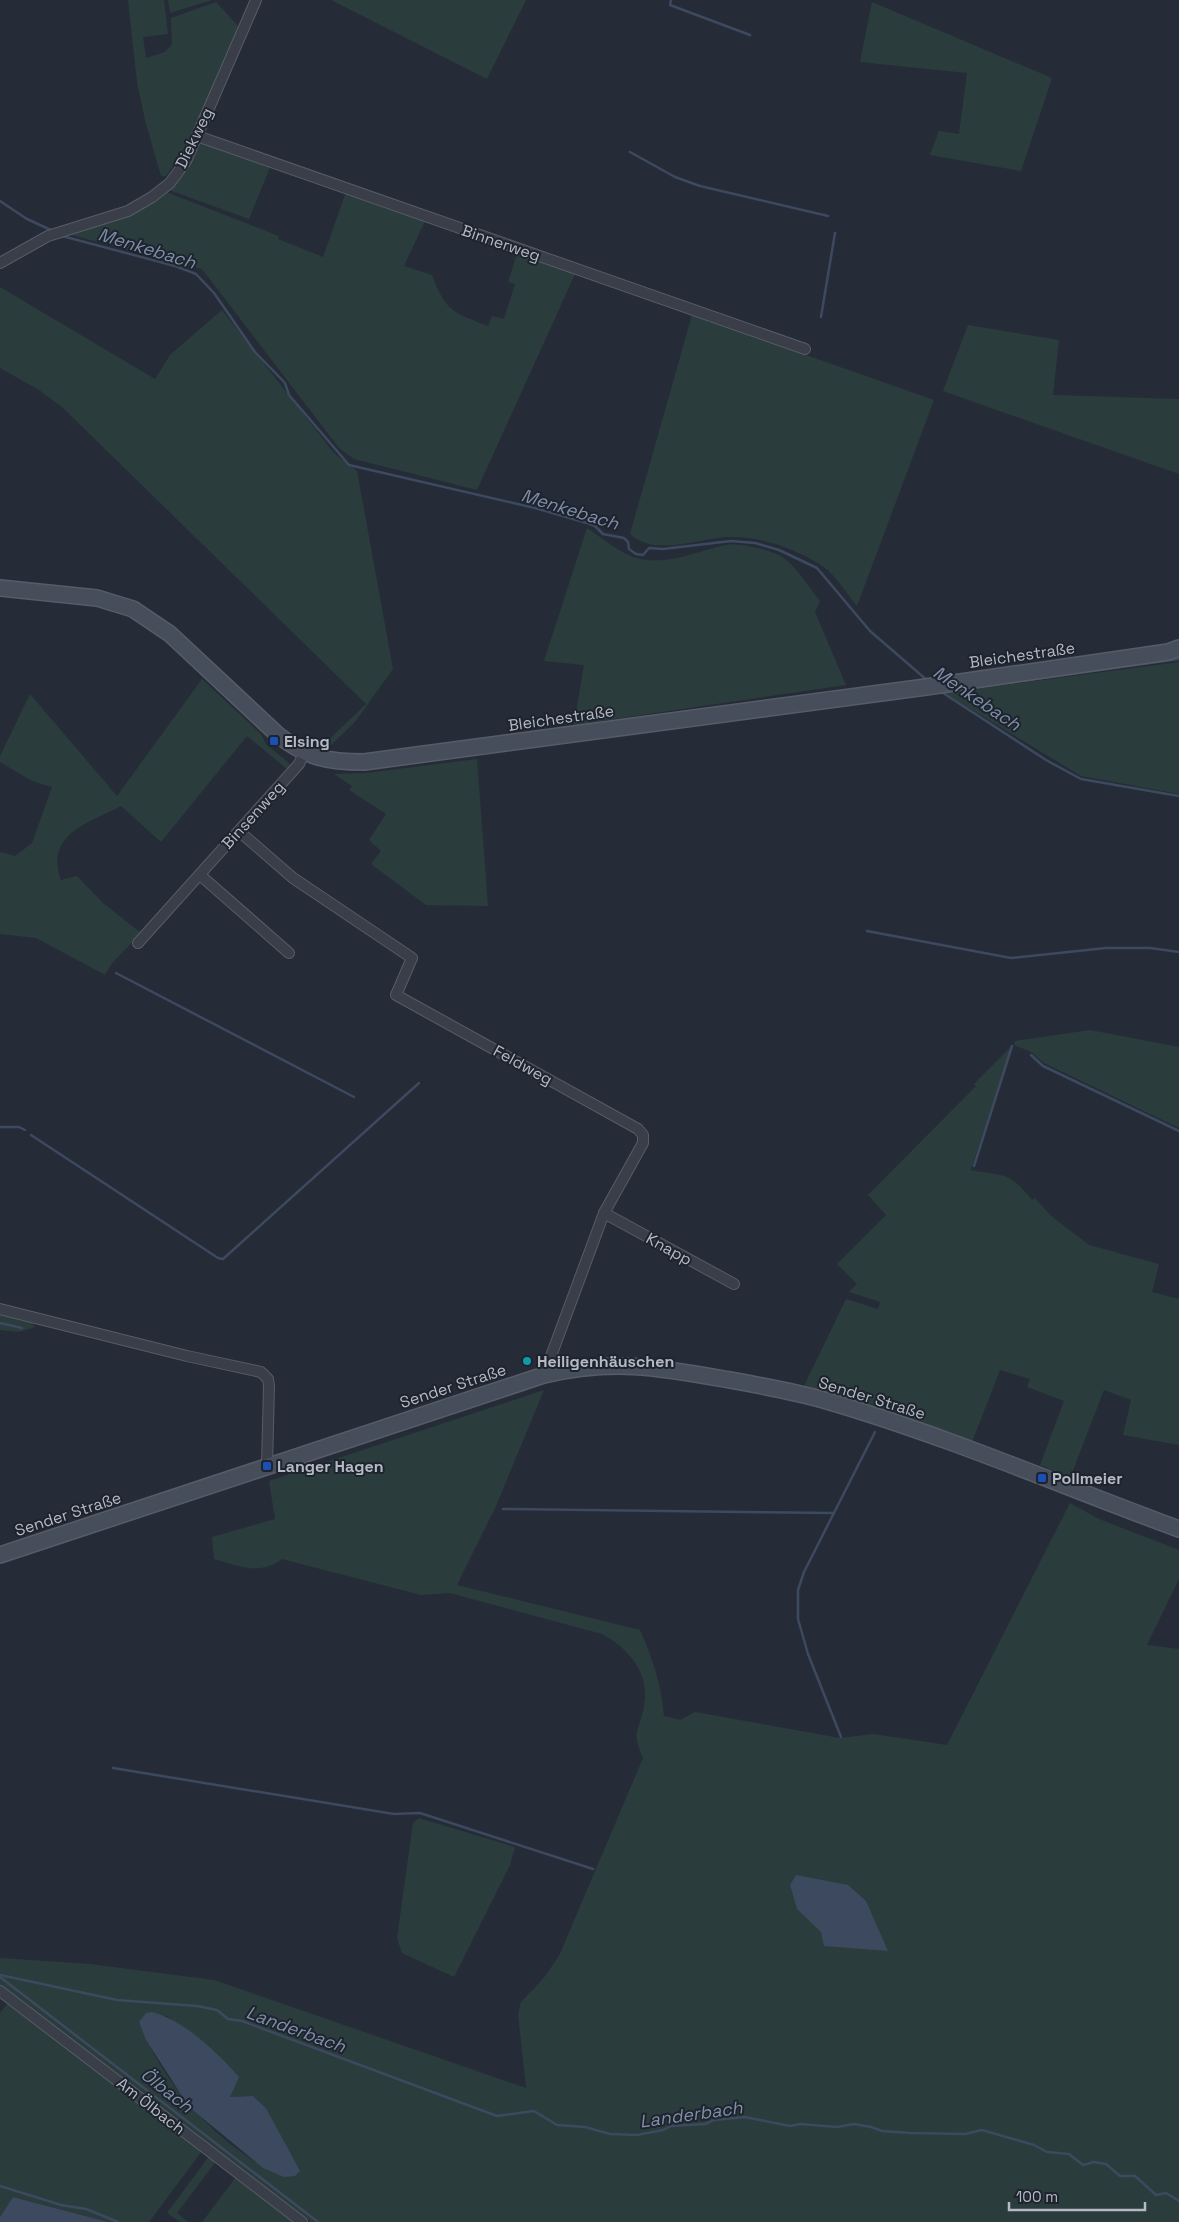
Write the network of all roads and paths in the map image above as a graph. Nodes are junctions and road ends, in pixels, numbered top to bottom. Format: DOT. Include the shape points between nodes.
graph roads {
  1 [pos="256,0"];
  2 [pos="197,136"];
  3 [pos="0,263"];
  4 [pos="805,349"];
  5 [pos="0,588"];
  6 [pos="1179,648"];
  7 [pos="304,754"];
  8 [pos="240,832"];
  9 [pos="200,875"];
  10 [pos="138,943"];
  11 [pos="289,953"];
  12 [pos="604,1213"];
  13 [pos="734,1284"];
  14 [pos="0,1308"];
  15 [pos="544,1375"];
  16 [pos="267,1466"];
  17 [pos="1179,1529"];
  18 [pos="0,1555"];
  19 [pos="0,1990"];
  20 [pos="302,2222"];
  1 -- 2 [label="street, Diekweg"];
  2 -- 3 [label="street, Diekweg" via="186,161 170,183 152,197 128,211 48,236"];
  2 -- 4 [label="street, Binnerweg"];
  5 -- 7 [label="street, Bleichestraße" via="97,598 133,609 170,634 278,735"];
  6 -- 7 [label="street, Bleichestraße" via="926,687 364,762 330,760"];
  7 -- 8 [label="street, Binsenweg"];
  8 -- 9 [label="street, Binsenweg"];
  8 -- 12 [label="street, Feldweg" via="293,878 412,958 396,995 638,1129 643,1135 643,1143"];
  9 -- 10 [label="street, Binsenweg"];
  9 -- 11 [label="street"];
  12 -- 13 [label="street, Knapp"];
  12 -- 15 [label="street, Feldweg"];
  14 -- 16 [label="street" via="261,1372 268,1379 269,1386"];
  15 -- 16 [label="street, Sender Straße"];
  15 -- 17 [label="street, Sender Straße" via="613,1364 662,1368 825,1400 928,1433"];
  16 -- 18 [label="street, Sender Straße"];
  19 -- 20 [label="street, Am Ölbach"];
}
